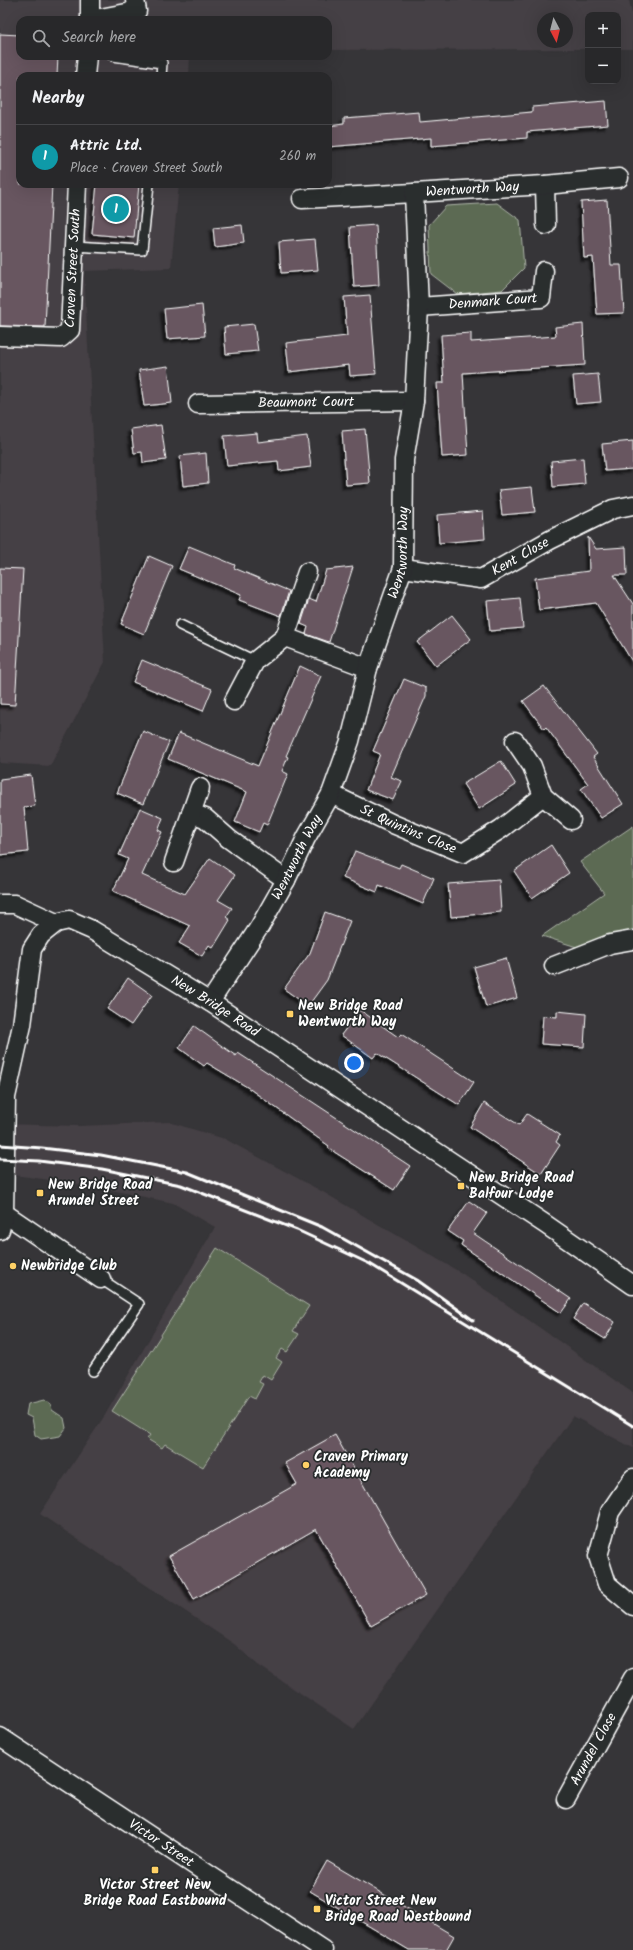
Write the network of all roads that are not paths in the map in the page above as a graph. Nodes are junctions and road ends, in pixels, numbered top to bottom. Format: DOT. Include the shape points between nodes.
graph roads {
  1 [pos="90,0"];
  2 [pos="135,0"];
  3 [pos="90,16"];
  4 [pos="111,16"];
  5 [pos="87,60"];
  6 [pos="141,60"];
  7 [pos="85,72"];
  8 [pos="161,72"];
  9 [pos="619,178"];
  10 [pos="545,185"];
  11 [pos="77,188"];
  12 [pos="149,188"];
  13 [pos="414,193"];
  14 [pos="302,199"];
  15 [pos="546,225"];
  16 [pos="74,246"];
  17 [pos="544,271"];
  18 [pos="418,307"];
  19 [pos="0,336"];
  20 [pos="414,401"];
  21 [pos="198,404"];
  22 [pos="633,505"];
  23 [pos="403,568"];
  24 [pos="307,572"];
  25 [pos="180,625"];
  26 [pos="285,637"];
  27 [pos="255,661"];
  28 [pos="368,668"];
  29 [pos="234,701"];
  30 [pos="515,741"];
  31 [pos="200,788"];
  32 [pos="331,794"];
  33 [pos="543,796"];
  34 [pos="191,813"];
  35 [pos="571,820"];
  36 [pos="174,862"];
  37 [pos="286,880"];
  38 [pos="0,904"];
  39 [pos="56,922"];
  40 [pos="633,940"];
  41 [pos="554,966"];
  42 [pos="210,1002"];
  43 [pos="2,1222"];
  44 [pos="101,1279"];
  45 [pos="633,1285"];
  46 [pos="93,1371"];
  47 [pos="633,1478"];
  48 [pos="633,1606"];
  49 [pos="633,1678"];
  50 [pos="0,1736"];
  51 [pos="566,1799"];
  52 [pos="323,1950"];
  1 -- 3 [label="street"];
  2 -- 4 [label="street" via="137,11"];
  5 -- 7 [label="street"];
  6 -- 8 [label="lane" via="162,63"];
  9 -- 10 [label="street, Wentworth Way"];
  10 -- 13 [label="street, Wentworth Way"];
  10 -- 15 [label="street"];
  11 -- 16 [label="street, Craven Street South"];
  12 -- 16 [label="lane" via="142,250"];
  13 -- 14 [label="street"];
  13 -- 18 [label="street, Wentworth Way"];
  16 -- 19 [label="street, Craven Street South" via="70,330 61,338"];
  17 -- 18 [label="street, Denmark Court" via="541,298"];
  18 -- 20 [label="street, Wentworth Way"];
  20 -- 21 [label="street, Beaumont Court"];
  20 -- 23 [label="street, Wentworth Way" via="404,460"];
  22 -- 23 [label="street, Kent Close" via="613,510 550,540 481,580"];
  23 -- 28 [label="street, Wentworth Way"];
  24 -- 26 [label="street"];
  25 -- 27 [label="lane"];
  26 -- 27 [label="street"];
  26 -- 28 [label="street"];
  27 -- 29 [label="street"];
  28 -- 32 [label="street, Wentworth Way" via="350,741"];
  30 -- 33 [label="street" via="532,766"];
  31 -- 34 [label="street"];
  32 -- 33 [label="street, St Quintins Close" via="393,824 463,853 501,829"];
  32 -- 37 [label="street, Wentworth Way"];
  33 -- 35 [label="street"];
  34 -- 36 [label="street"];
  34 -- 37 [label="street" via="206,818 229,839"];
  37 -- 42 [label="street, Wentworth Way" via="260,926"];
  38 -- 39 [label="street" via="15,904"];
  39 -- 42 [label="street, New Bridge Road" via="69,920 92,930"];
  39 -- 43 [label="street" via="32,949 22,1025 6,1097"];
  40 -- 41 [label="street" via="610,944"];
  42 -- 45 [label="street, New Bridge Road"];
  43 -- 44 [label="street"];
  44 -- 46 [label="lane" via="139,1304"];
  47 -- 48 [label="street" via="610,1512 598,1556 607,1584"];
  49 -- 51 [label="street, Arundel Close"];
  50 -- 52 [label="street, Victor Street"];
}
